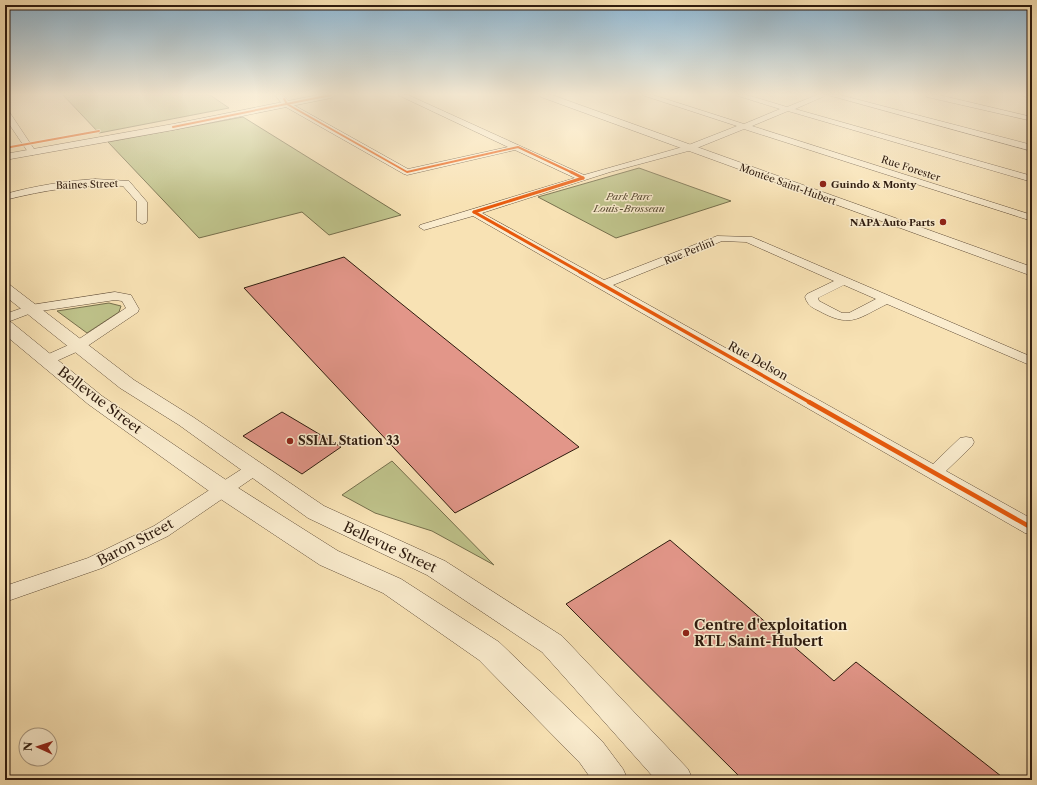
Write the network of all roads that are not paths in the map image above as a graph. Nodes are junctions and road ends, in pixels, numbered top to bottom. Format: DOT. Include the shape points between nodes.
graph roads {
  1 [pos="16,132"];
  2 [pos="143,132"];
  3 [pos="339,132"];
  4 [pos="482,132"];
  5 [pos="644,132"];
  6 [pos="730,132"];
  7 [pos="762,132"];
  8 [pos="867,132"];
  9 [pos="970,132"];
  10 [pos="518,148"];
  11 [pos="689,148"];
  12 [pos="1032,148"];
  13 [pos="30,149"];
  14 [pos="5,151"];
  15 [pos="5,157"];
  16 [pos="584,178"];
  17 [pos="1032,179"];
  18 [pos="5,197"];
  19 [pos="474,212"];
  20 [pos="1032,218"];
  21 [pos="142,221"];
  22 [pos="424,227"];
  23 [pos="1032,272"];
  24 [pos="844,280"];
  25 [pos="603,285"];
  26 [pos="5,288"];
  27 [pos="886,298"];
  28 [pos="31,309"];
  29 [pos="5,319"];
  30 [pos="5,326"];
  31 [pos="78,346"];
  32 [pos="47,360"];
  33 [pos="1032,362"];
  34 [pos="966,442"];
  35 [pos="254,469"];
  36 [pos="935,472"];
  37 [pos="224,490"];
  38 [pos="1032,528"];
  39 [pos="5,594"];
  40 [pos="612,780"];
  41 [pos="677,780"];
  1 -- 13 [label="street"];
  2 -- 13 [label="street"];
  3 -- 10 [label="street" via="408,172"];
  4 -- 10 [label="street"];
  5 -- 11 [label="street, Montée Saint-Hubert"];
  6 -- 11 [label="street"];
  7 -- 20 [label="street, Rue Forester"];
  8 -- 17 [label="street"];
  9 -- 12 [label="street"];
  10 -- 16 [label="street"];
  11 -- 16 [label="street"];
  11 -- 23 [label="street, Montée Saint-Hubert"];
  13 -- 14 [label="street"];
  13 -- 15 [label="street"];
  16 -- 19 [label="street"];
  18 -- 21 [label="street, Baines Street" via="65,183 126,183 142,202"];
  19 -- 22 [label="street"];
  19 -- 25 [label="street, Rue Delson"];
  24 -- 25 [label="street, Rue Perlini" via="748,239 722,238"];
  24 -- 27 [label="street, Rue Perlini"];
  24 -- 27 [label="street" via="811,297 813,304 840,316 851,317"];
  25 -- 36 [label="street, Rue Delson"];
  26 -- 28 [label="street, Bellevue Street"];
  27 -- 33 [label="street, Rue Perlini"];
  28 -- 29 [label="street, Bellevue Street"];
  28 -- 31 [label="street, Bellevue Street"];
  28 -- 31 [label="street, Bellevue Street" via="114,296 127,298 132,309"];
  30 -- 32 [label="street, Bellevue Street"];
  31 -- 32 [label="street, Bellevue Street"];
  31 -- 35 [label="street, Bellevue Street" via="127,384 186,421"];
  32 -- 37 [label="street, Bellevue Street" via="96,400"];
  34 -- 36 [label="street"];
  35 -- 37 [label="street, Baron Street"];
  35 -- 41 [label="street, Bellevue Street" via="316,512 436,568 552,644"];
  36 -- 38 [label="street, Rue Delson"];
  37 -- 39 [label="street, Baron Street" via="161,531 95,563"];
  37 -- 40 [label="street, Bellevue Street" via="329,558 392,586 489,652 591,752"];
}
